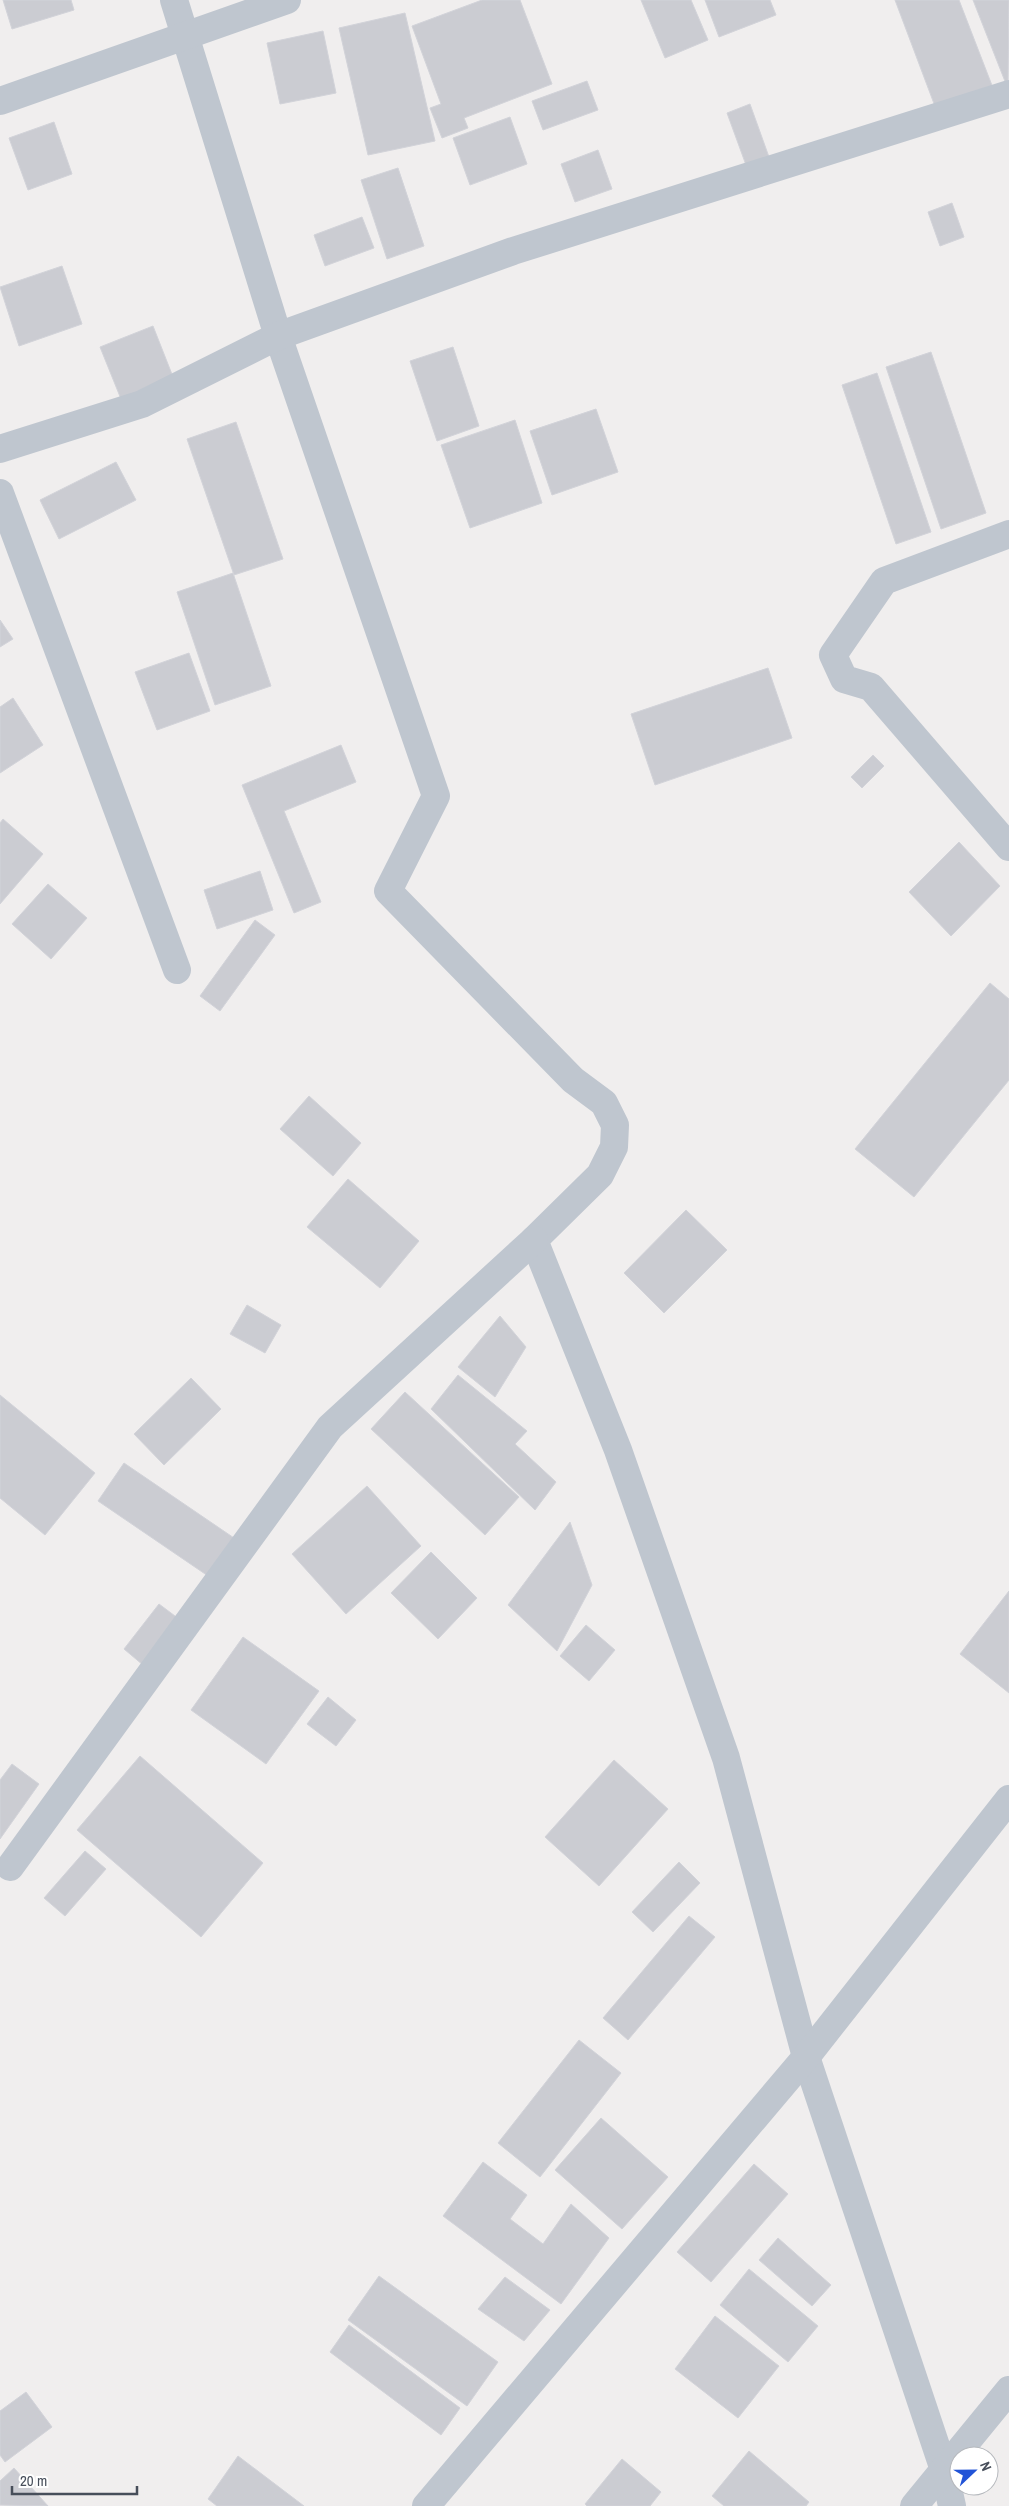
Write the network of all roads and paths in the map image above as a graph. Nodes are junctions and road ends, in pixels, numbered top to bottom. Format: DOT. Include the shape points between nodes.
graph roads {
  1 [pos="174,0"];
  2 [pos="287,0"];
  3 [pos="185,35"];
  4 [pos="1009,94"];
  5 [pos="0,101"];
  6 [pos="278,336"];
  7 [pos="0,449"];
  8 [pos="0,493"];
  9 [pos="1009,534"];
  10 [pos="1009,847"];
  11 [pos="177,970"];
  12 [pos="534,1240"];
  13 [pos="1009,1799"];
  14 [pos="10,1867"];
  15 [pos="806,2057"];
  16 [pos="1009,2390"];
  17 [pos="944,2470"];
  18 [pos="426,2506"];
  19 [pos="914,2506"];
  20 [pos="952,2506"];
  1 -- 3 [label="street"];
  2 -- 3 [label="street"];
  3 -- 5 [label="street"];
  3 -- 6 [label="street"];
  4 -- 6 [label="street" via="513,251"];
  6 -- 7 [label="street" via="142,404"];
  6 -- 12 [label="street" via="436,796 388,891 573,1080 604,1103 615,1125 614,1147 600,1175"];
  8 -- 11 [label="street"];
  9 -- 10 [label="street" via="884,581 833,655 844,679 871,687"];
  12 -- 14 [label="street" via="330,1427"];
  12 -- 15 [label="street" via="618,1450 726,1758"];
  13 -- 15 [label="street"];
  15 -- 17 [label="street"];
  15 -- 18 [label="street"];
  16 -- 17 [label="street"];
  17 -- 19 [label="street"];
  17 -- 20 [label="street"];
}
